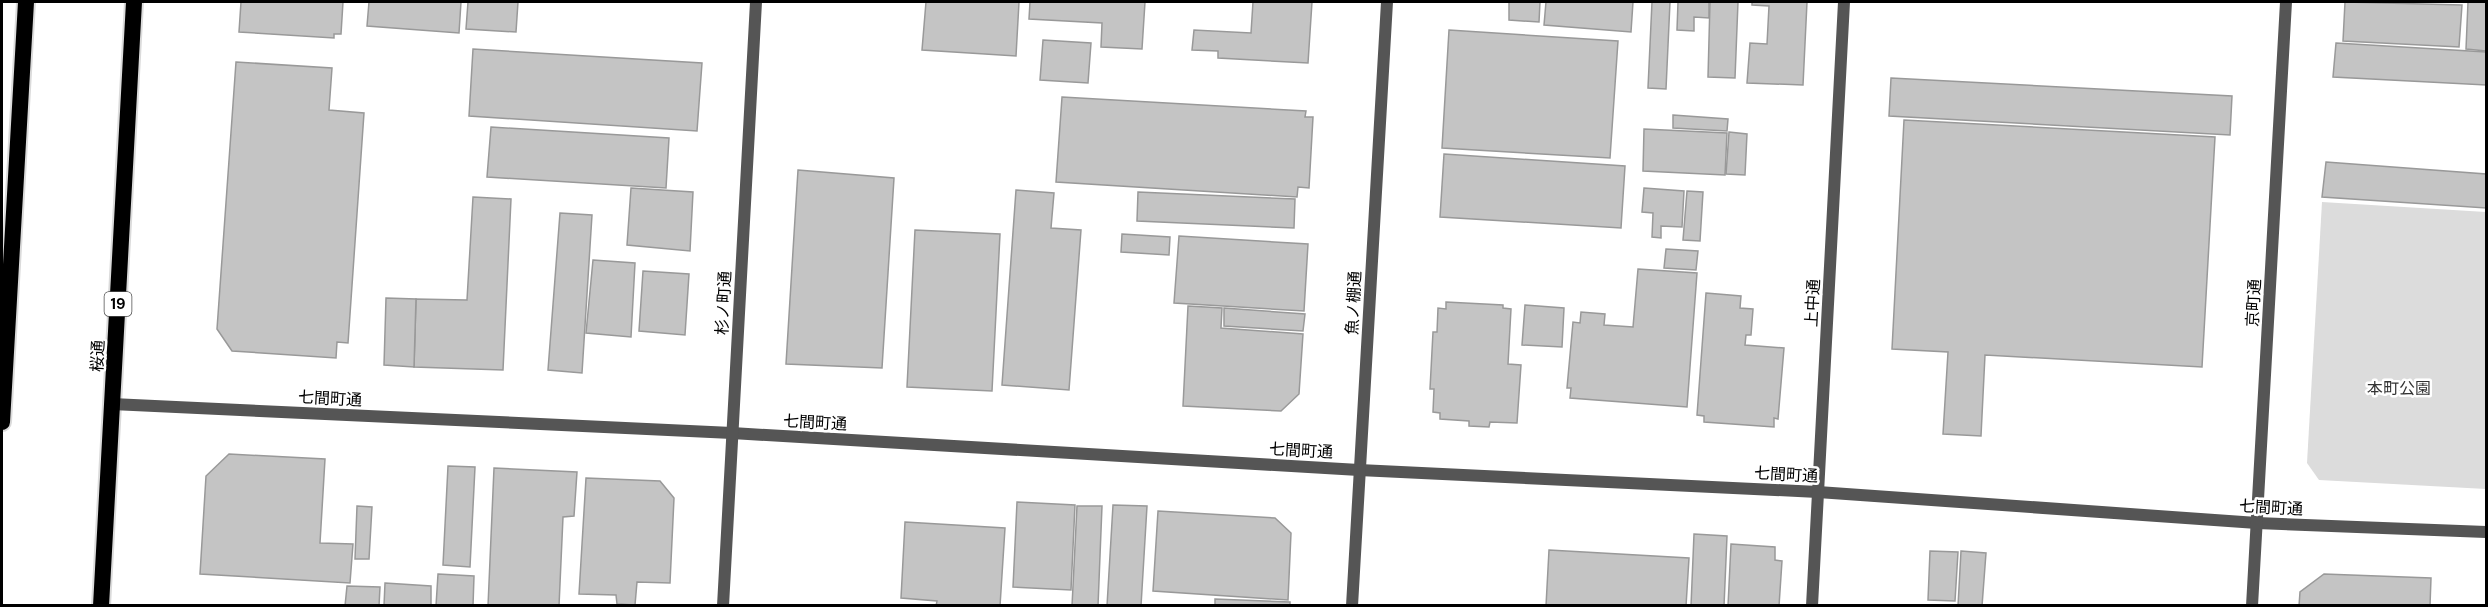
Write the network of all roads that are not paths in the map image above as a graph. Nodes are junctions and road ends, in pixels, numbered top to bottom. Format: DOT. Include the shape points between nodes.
graph roads {
  1 [pos="26,2"];
  2 [pos="134,2"];
  3 [pos="756,2"];
  4 [pos="1387,2"];
  5 [pos="1844,2"];
  6 [pos="2286,2"];
  7 [pos="2,398"];
  8 [pos="112,404"];
  9 [pos="2,422"];
  10 [pos="732,433"];
  11 [pos="1359,470"];
  12 [pos="1818,492"];
  13 [pos="2257,523"];
  14 [pos="2487,532"];
  15 [pos="101,606"];
  16 [pos="723,606"];
  17 [pos="1352,606"];
  18 [pos="1812,606"];
  19 [pos="2252,606"];
  1 -- 7 [label="highway"];
  2 -- 8 [label="highway, 桜通 / 19"];
  3 -- 10 [label="street, 杉ノ町通"];
  4 -- 11 [label="street, 魚ノ棚通"];
  5 -- 12 [label="street, 上中通"];
  6 -- 13 [label="street, 京町通"];
  7 -- 9 [label="highway"];
  8 -- 10 [label="street, 七間町通"];
  8 -- 15 [label="highway, 桜通 / 19"];
  10 -- 11 [label="street, 七間町通"];
  10 -- 16 [label="street, 杉ノ町通"];
  11 -- 12 [label="street, 七間町通"];
  11 -- 17 [label="street, 魚ノ棚通"];
  12 -- 13 [label="street, 七間町通"];
  12 -- 18 [label="street, 上中通"];
  13 -- 14 [label="street, 七間町通"];
  13 -- 19 [label="street, 京町通"];
}
